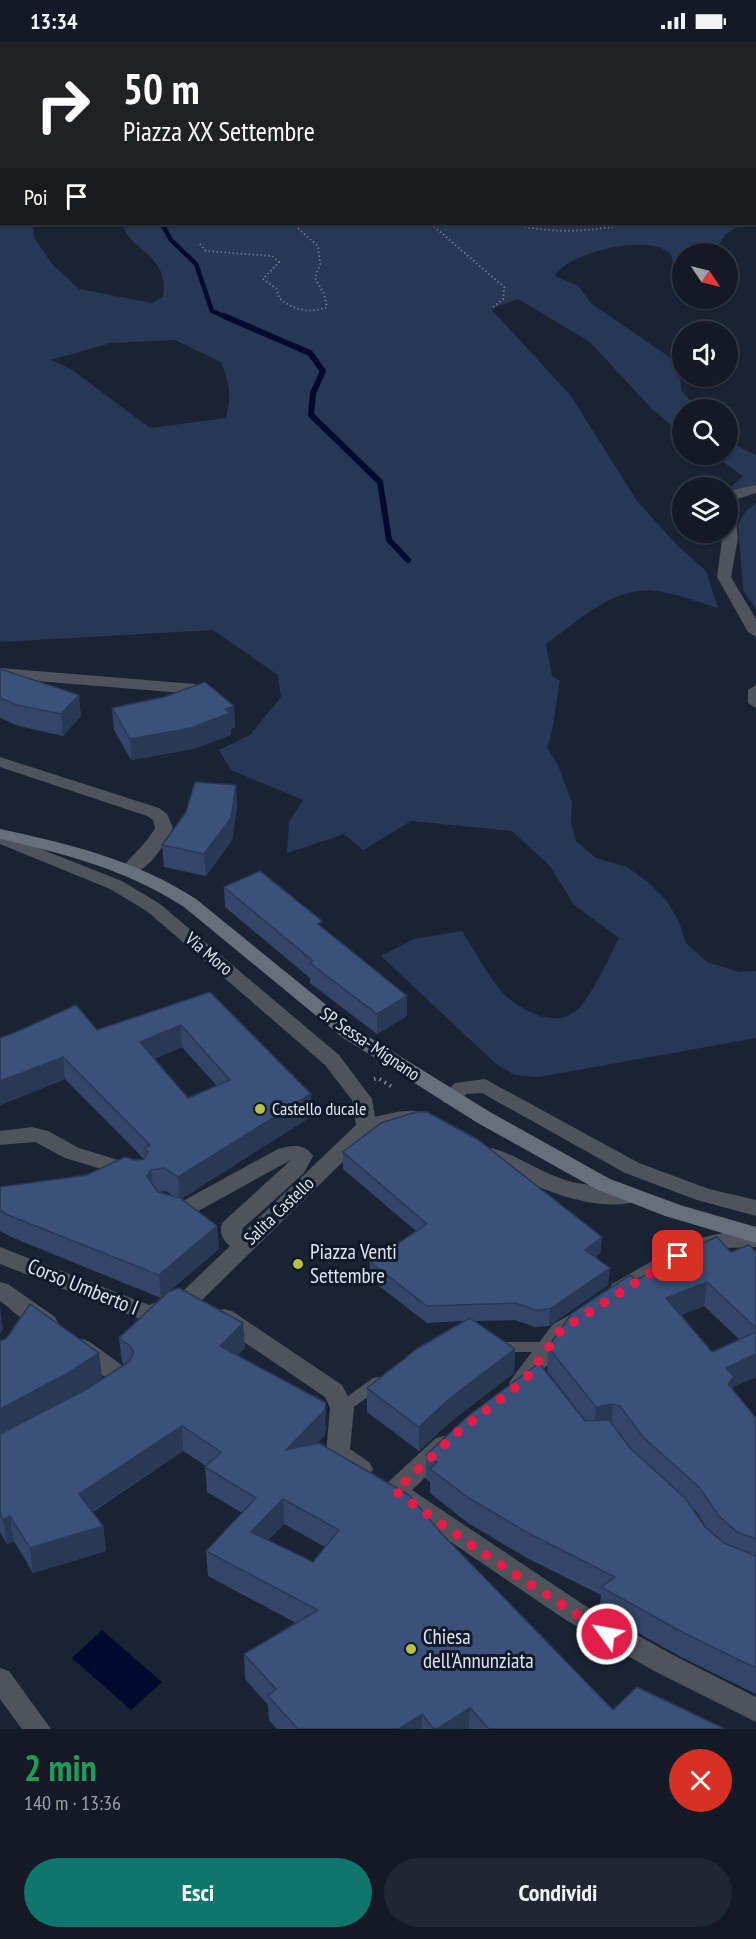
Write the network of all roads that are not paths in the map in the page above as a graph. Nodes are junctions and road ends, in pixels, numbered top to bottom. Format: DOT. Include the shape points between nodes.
graph roads {
  1 [pos="756,489"];
  2 [pos="738,493"];
  3 [pos="729,543"];
  4 [pos="756,632"];
  5 [pos="0,673"];
  6 [pos="195,689"];
  7 [pos="756,690"];
  8 [pos="756,703"];
  9 [pos="0,762"];
  10 [pos="0,836"];
  11 [pos="130,869"];
  12 [pos="450,1096"];
  13 [pos="442,1125"];
  14 [pos="366,1127"];
  15 [pos="0,1138"];
  16 [pos="479,1147"];
  17 [pos="138,1175"];
  18 [pos="632,1196"];
  19 [pos="162,1199"];
  20 [pos="756,1208"];
  21 [pos="756,1237"];
  22 [pos="243,1245"];
  23 [pos="0,1255"];
  24 [pos="0,1290"];
  25 [pos="192,1296"];
  26 [pos="484,1342"];
  27 [pos="547,1347"];
  28 [pos="388,1375"];
  29 [pos="97,1395"];
  30 [pos="501,1398"];
  31 [pos="342,1408"];
  32 [pos="458,1432"];
  33 [pos="395,1491"];
  34 [pos="0,1679"];
  35 [pos="756,1710"];
  36 [pos="38,1729"];
  1 -- 2 [label="street"];
  3 -- 4 [label="street" via="724,577"];
  5 -- 6 [label="street"];
  7 -- 8 [label="street"];
  9 -- 11 [label="street" via="153,812 161,818 164,828 155,844"];
  10 -- 11 [label="street, SP Sessa- Mignano" via="91,855"];
  10 -- 14 [label="street, Via Moro" via="116,885 154,908 332,1060 362,1099"];
  11 -- 12 [label="street, SP Sessa- Mignano" via="190,903 349,1033"];
  12 -- 18 [label="street, SP Sessa- Mignano" via="576,1170"];
  12 -- 20 [label="street" via="462,1088 485,1086 632,1168 704,1195"];
  13 -- 14 [label="street" via="408,1116"];
  14 -- 22 [label="street, Salita Castello"];
  15 -- 17 [label="street" via="41,1136 72,1154"];
  16 -- 18 [label="street" via="542,1181 587,1194"];
  18 -- 21 [label="street, SP Sessa- Mignano"];
  19 -- 22 [label="street" via="170,1208 181,1211 279,1156 299,1153 303,1156 297,1168 231,1227 232,1236"];
  21 -- 27 [label="street" via="695,1247 596,1306 561,1330"];
  22 -- 25 [label="street, Salita Castello"];
  23 -- 25 [label="street, Corso Umberto I" via="150,1314"];
  24 -- 29 [label="street" via="25,1319 123,1378"];
  25 -- 31 [label="street" via="334,1391"];
  26 -- 27 [label="lane" via="493,1347"];
  27 -- 30 [label="street" via="537,1374"];
  28 -- 31 [label="lane"];
  31 -- 33 [label="street" via="338,1453"];
  32 -- 33 [label="street"];
  33 -- 35 [label="street" via="626,1645"];
  34 -- 36 [label="street"];
}
